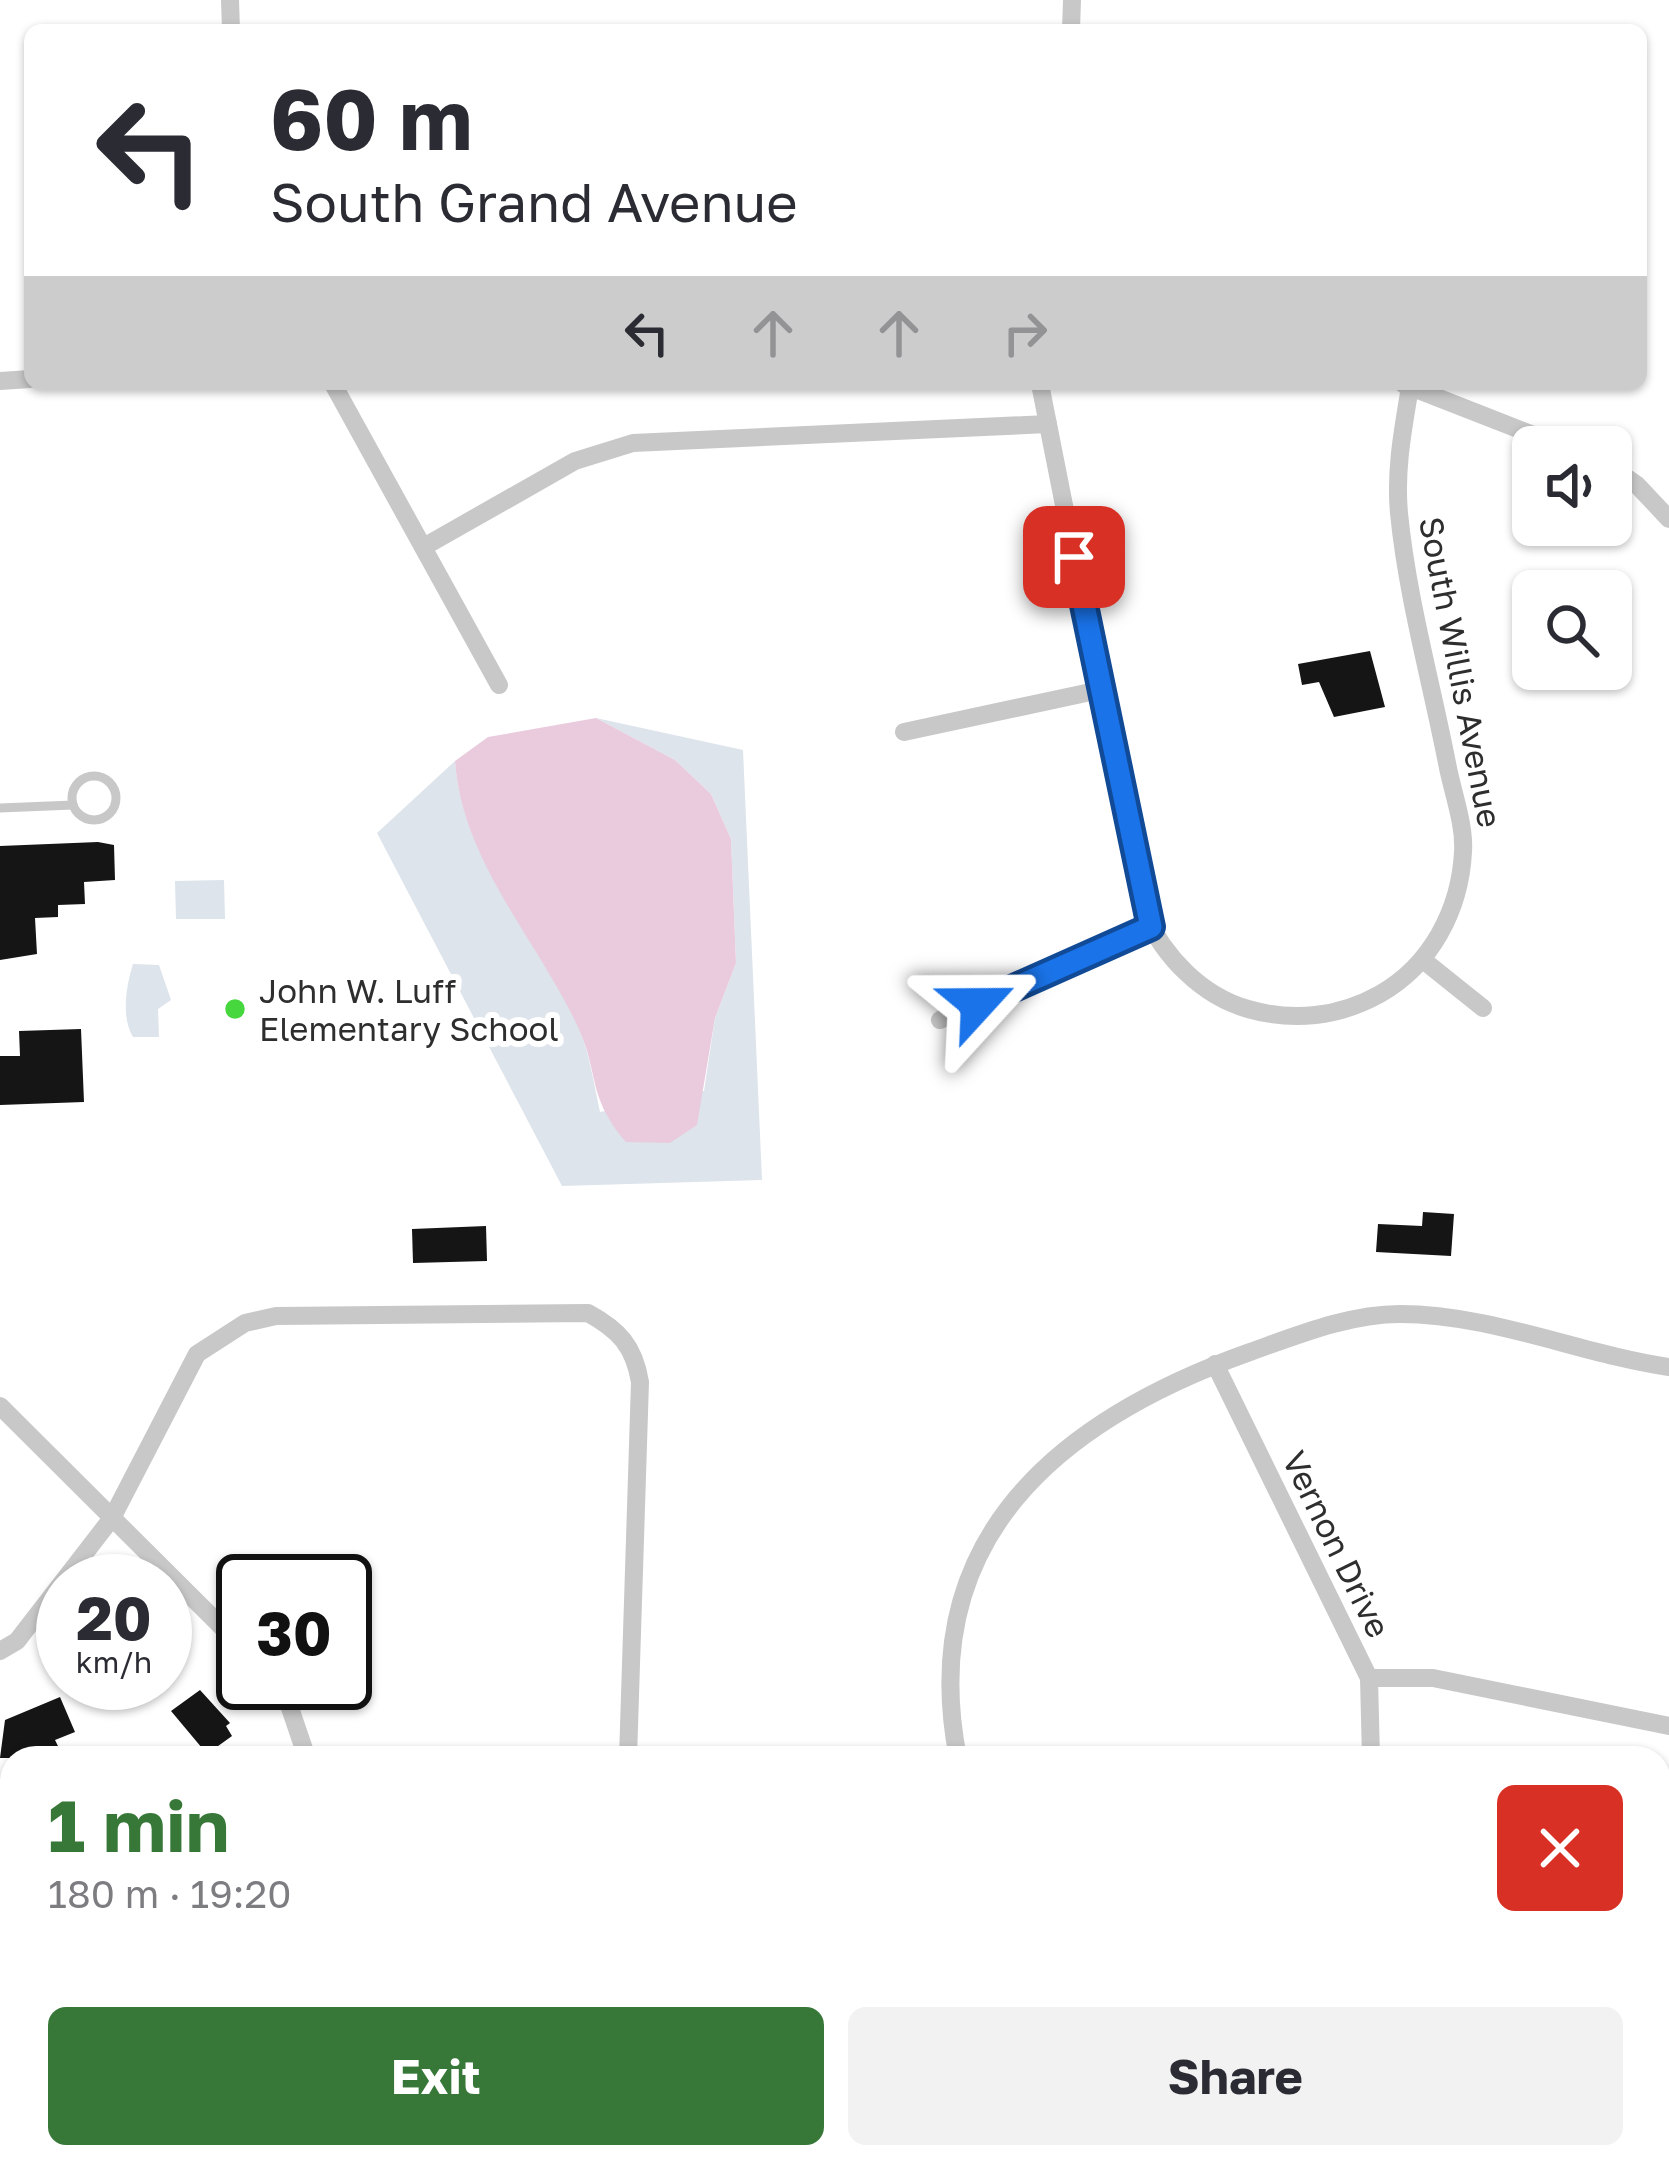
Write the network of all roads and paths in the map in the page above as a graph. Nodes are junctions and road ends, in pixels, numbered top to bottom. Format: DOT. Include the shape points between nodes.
graph roads {
  1 [pos="337,390"];
  2 [pos="1041,390"];
  3 [pos="1406,390"];
  4 [pos="1420,390"];
  5 [pos="1048,424"];
  6 [pos="1512,426"];
  7 [pos="1632,484"];
  8 [pos="1668,514"];
  9 [pos="427,545"];
  10 [pos="499,685"];
  11 [pos="1100,691"];
  12 [pos="904,732"];
  13 [pos="73,805"];
  14 [pos="0,808"];
  15 [pos="1151,927"];
  16 [pos="1423,960"];
  17 [pos="1483,1008"];
  18 [pos="940,1020"];
  19 [pos="1215,1364"];
  20 [pos="1669,1367"];
  21 [pos="0,1406"];
  22 [pos="112,1518"];
  23 [pos="216,1621"];
  24 [pos="0,1651"];
  25 [pos="1369,1678"];
  26 [pos="291,1710"];
  27 [pos="1669,1726"];
  28 [pos="303,1746"];
  29 [pos="628,1746"];
  30 [pos="956,1746"];
  31 [pos="1371,1746"];
  1 -- 9 [label="street"];
  2 -- 5 [label="street"];
  3 -- 16 [label="street, South Willis Avenue" via="1399,513 1464,849 1454,908"];
  4 -- 6 [label="street"];
  5 -- 9 [label="street" via="633,443 574,461"];
  5 -- 11 [label="street"];
  7 -- 8 [label="street"];
  9 -- 10 [label="street"];
  11 -- 12 [label="street"];
  11 -- 15 [label="street"];
  13 -- 13 [label="lane" via="81,817 102,818 116,794 109,782 88,777 73,791"];
  13 -- 14 [label="lane"];
  15 -- 16 [label="street" via="1203,987 1275,1016 1360,1005"];
  15 -- 18 [label="street"];
  16 -- 17 [label="street"];
  19 -- 20 [label="street" via="1322,1326 1398,1314"];
  19 -- 25 [label="street, Vernon Drive"];
  19 -- 30 [label="street" via="1065,1450 993,1526 965,1580 949,1648"];
  21 -- 22 [label="street"];
  22 -- 23 [label="street"];
  22 -- 24 [label="street" via="17,1641"];
  22 -- 29 [label="street" via="197,1354 245,1323 276,1316 588,1313 616,1329 636,1357 640,1382"];
  25 -- 27 [label="street" via="1433,1678"];
  25 -- 31 [label="street, Vernon Drive"];
  26 -- 28 [label="street"];
}
